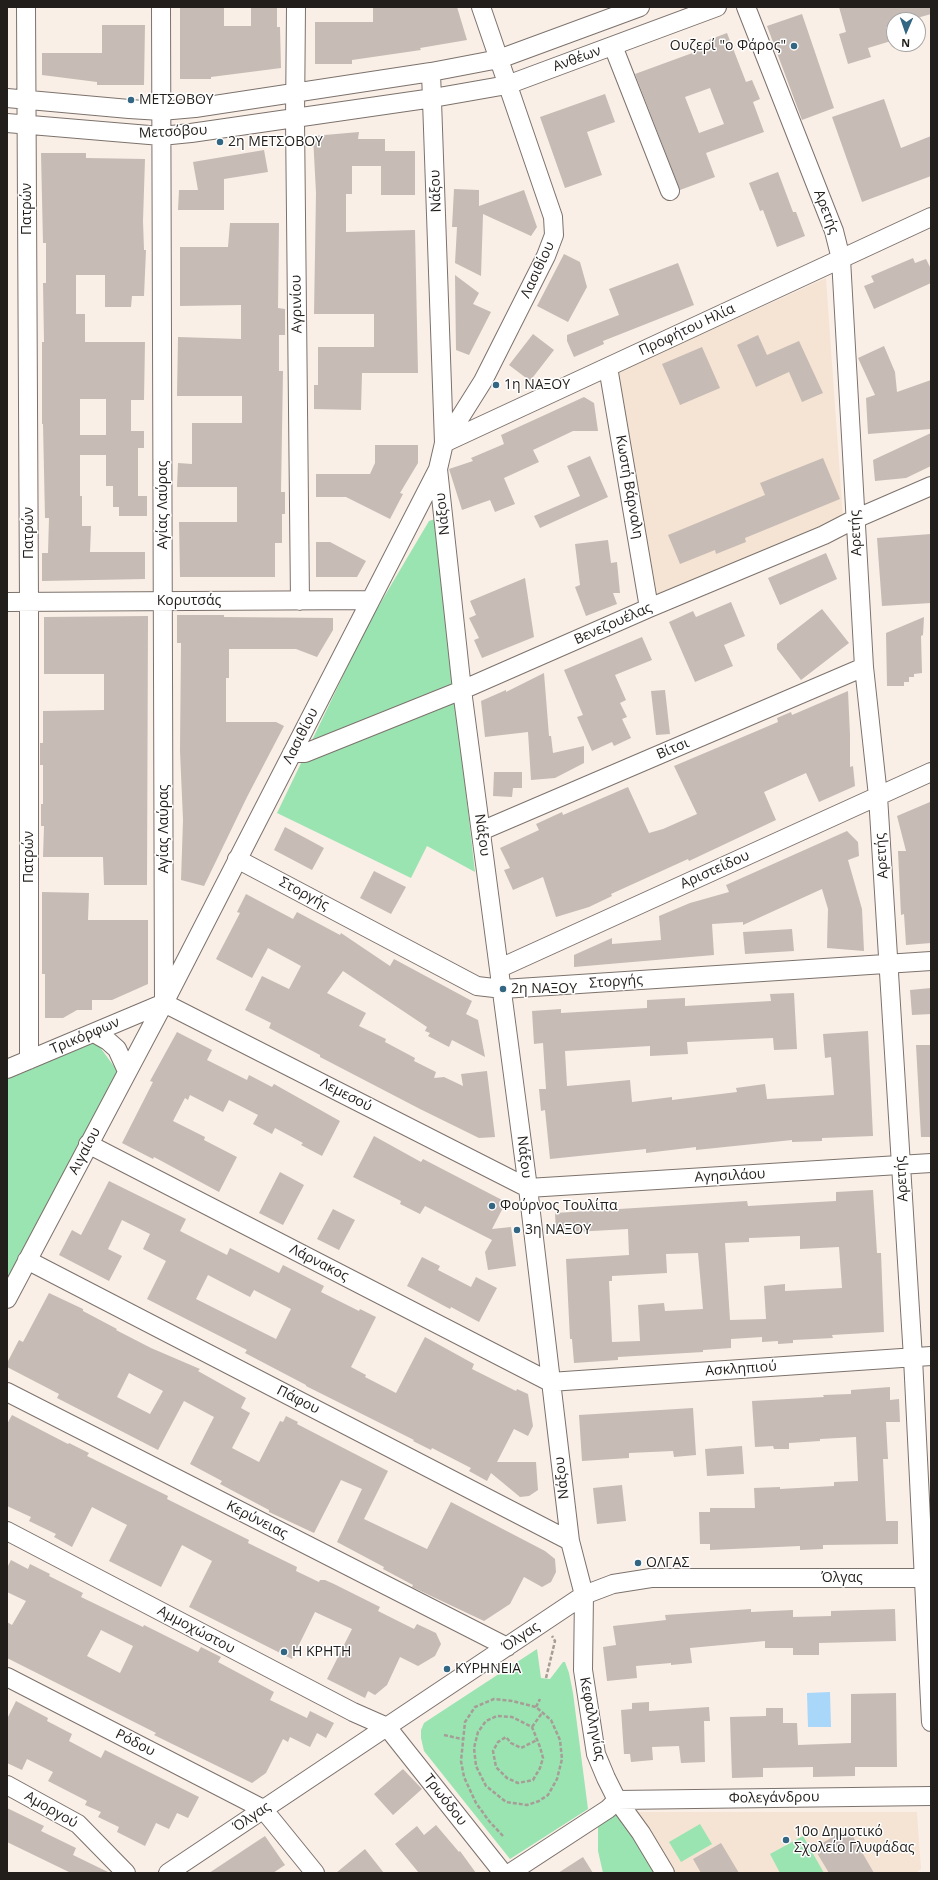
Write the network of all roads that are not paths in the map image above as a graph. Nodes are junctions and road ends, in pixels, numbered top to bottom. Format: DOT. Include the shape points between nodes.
graph roads {
  1 [pos="26,7"];
  2 [pos="161,7"];
  3 [pos="296,7"];
  4 [pos="481,7"];
  5 [pos="640,7"];
  6 [pos="717,7"];
  7 [pos="746,7"];
  8 [pos="613,46"];
  9 [pos="499,59"];
  10 [pos="431,72"];
  11 [pos="507,85"];
  12 [pos="295,93"];
  13 [pos="7,98"];
  14 [pos="433,98"];
  15 [pos="26,99"];
  16 [pos="161,111"];
  17 [pos="295,119"];
  18 [pos="7,123"];
  19 [pos="26,126"];
  20 [pos="161,136"];
  21 [pos="670,191"];
  22 [pos="931,217"];
  23 [pos="841,259"];
  24 [pos="608,367"];
  25 [pos="444,443"];
  26 [pos="438,469"];
  27 [pos="931,486"];
  28 [pos="855,519"];
  29 [pos="300,600"];
  30 [pos="370,600"];
  31 [pos="164,601"];
  32 [pos="7,602"];
  33 [pos="29,602"];
  34 [pos="649,608"];
  35 [pos="864,667"];
  36 [pos="462,690"];
  37 [pos="292,753"];
  38 [pos="931,772"];
  39 [pos="878,796"];
  40 [pos="481,831"];
  41 [pos="237,859"];
  42 [pos="931,961"];
  43 [pos="889,964"];
  44 [pos="500,968"];
  45 [pos="503,989"];
  46 [pos="164,1002"];
  47 [pos="94,1034"];
  48 [pos="29,1060"];
  49 [pos="7,1069"];
  50 [pos="127,1071"];
  51 [pos="88,1144"];
  52 [pos="931,1164"];
  53 [pos="901,1166"];
  54 [pos="528,1188"];
  55 [pos="27,1260"];
  56 [pos="7,1299"];
  57 [pos="931,1356"];
  58 [pos="913,1358"];
  59 [pos="550,1382"];
  60 [pos="7,1392"];
  61 [pos="7,1531"];
  62 [pos="570,1541"];
  63 [pos="928,1578"];
  64 [pos="584,1595"];
  65 [pos="507,1647"];
  66 [pos="7,1677"];
  67 [pos="931,1722"];
  68 [pos="387,1727"];
  69 [pos="7,1785"];
  70 [pos="931,1796"];
  71 [pos="617,1800"];
  72 [pos="263,1810"];
  73 [pos="126,1873"];
  74 [pos="168,1873"];
  75 [pos="315,1873"];
  76 [pos="503,1873"];
  77 [pos="510,1873"];
  78 [pos="665,1873"];
  1 -- 15 [label="street, Πατρών"];
  2 -- 16 [label="street, Αγίας Λαύρας"];
  3 -- 12 [label="street, Αγρινίου"];
  4 -- 9 [label="street"];
  5 -- 9 [label="street, Ανθέων"];
  6 -- 8 [label="street, Ανθέων"];
  7 -- 23 [label="street, Αρετής" via="834,232"];
  8 -- 11 [label="street, Ανθέων"];
  8 -- 21 [label="street"];
  9 -- 10 [label="street, Ανθέων"];
  9 -- 11 [label="street, Λασιθίου"];
  10 -- 12 [label="street, Μετσόβου"];
  10 -- 14 [label="street, Νάξου"];
  11 -- 14 [label="street, Ανθέων"];
  11 -- 25 [label="street, Λασιθίου" via="553,217 554,235 483,381"];
  12 -- 16 [label="street, Μετσόβου"];
  12 -- 17 [label="street, Αγρινίου"];
  13 -- 15 [label="street, Μετσόβου"];
  14 -- 17 [label="street, Μετσόβου"];
  14 -- 25 [label="street, Νάξου"];
  15 -- 16 [label="street, Μετσόβου"];
  15 -- 19 [label="street, Πατρών"];
  16 -- 20 [label="street, Αγίας Λαύρας"];
  17 -- 20 [label="street, Μετσόβου"];
  17 -- 29 [label="street, Αγρινίου"];
  18 -- 19 [label="street, Μετσόβου"];
  19 -- 20 [label="street, Μετσόβου"];
  19 -- 33 [label="street, Πατρών"];
  20 -- 31 [label="street, Αγίας Λαύρας"];
  22 -- 23 [label="street, Προφήτου Ηλία"];
  23 -- 24 [label="street, Προφήτου Ηλία"];
  23 -- 28 [label="street, Αρετής"];
  24 -- 25 [label="street, Προφήτου Ηλία"];
  24 -- 34 [label="street, Κωστή Βάρναλη"];
  25 -- 26 [label="street, Νάξου"];
  26 -- 30 [label="street, Λασιθίου"];
  26 -- 36 [label="street, Νάξου"];
  27 -- 28 [label="street, Βενεζουέλας"];
  28 -- 34 [label="street, Βενεζουέλας" via="824,535"];
  28 -- 35 [label="street, Αρετής"];
  29 -- 30 [label="street, Κορυτσάς"];
  29 -- 31 [label="street, Κορυτσάς"];
  30 -- 37 [label="street, Λασιθίου"];
  31 -- 33 [label="street, Κορυτσάς"];
  31 -- 46 [label="street, Αγίας Λαύρας"];
  32 -- 33 [label="street, Κορυτσάς"];
  33 -- 48 [label="street, Πατρών"];
  34 -- 36 [label="street, Βενεζουέλας"];
  35 -- 39 [label="street, Αρετής"];
  35 -- 40 [label="street, Βίτσι"];
  36 -- 37 [label="street, Βενεζουέλας" via="305,753"];
  36 -- 40 [label="street, Νάξου"];
  37 -- 41 [label="street, Λασιθίου"];
  38 -- 39 [label="street, Αριστείδου"];
  39 -- 43 [label="street, Αρετής"];
  39 -- 44 [label="street, Αριστείδου"];
  40 -- 44 [label="street, Νάξου"];
  41 -- 45 [label="street, Στοργής" via="477,986"];
  41 -- 46 [label="street, Λασιθίου"];
  42 -- 43 [label="street, Στοργής"];
  43 -- 45 [label="street, Στοργής"];
  43 -- 53 [label="street, Αρετής"];
  44 -- 45 [label="street, Νάξου"];
  45 -- 54 [label="street, Νάξου"];
  46 -- 47 [label="street, Τρικόρφων"];
  46 -- 50 [label="street, Αιγαίου"];
  46 -- 54 [label="street, Λεμεσού"];
  47 -- 48 [label="street, Τρικόρφων"];
  47 -- 50 [label="street" via="117,1049"];
  48 -- 49 [label="street, Τρικόρφων"];
  50 -- 51 [label="street, Αιγαίου"];
  51 -- 55 [label="street, Αιγαίου"];
  51 -- 59 [label="street, Λάρνακος"];
  52 -- 53 [label="street, Αγησιλάου"];
  53 -- 54 [label="street, Αγησιλάου"];
  53 -- 58 [label="street, Αρετής"];
  54 -- 59 [label="street, Νάξου"];
  55 -- 56 [label="street, Αιγαίου"];
  55 -- 62 [label="street, Πάφου"];
  57 -- 58 [label="street, Ασκληπιού"];
  58 -- 59 [label="street, Ασκληπιού"];
  58 -- 63 [label="street, Αρετής"];
  59 -- 62 [label="street, Νάξου"];
  60 -- 65 [label="street, Κερύνειας"];
  61 -- 68 [label="street, Αμμοχώστου" via="353,1712"];
  62 -- 64 [label="street, Νάξου"];
  63 -- 64 [label="street, Όλγας" via="651,1578 614,1584"];
  63 -- 67 [label="street, Αρετής"];
  64 -- 65 [label="street, Όλγας"];
  64 -- 71 [label="street, Κεφαλληνίας" via="583,1670 589,1717 596,1754"];
  65 -- 68 [label="street, Όλγας"];
  66 -- 72 [label="street, Ρόδου"];
  68 -- 72 [label="street, Όλγας"];
  68 -- 76 [label="street, Τρωόδου"];
  69 -- 73 [label="street, Αμοργού" via="78,1824"];
  70 -- 71 [label="street, Φολεγάνδρου"];
  71 -- 77 [label="street" via="608,1809"];
  71 -- 78 [label="street, Κεφαλληνίας"];
  72 -- 74 [label="street, Όλγας"];
  72 -- 75 [label="street"];
}
